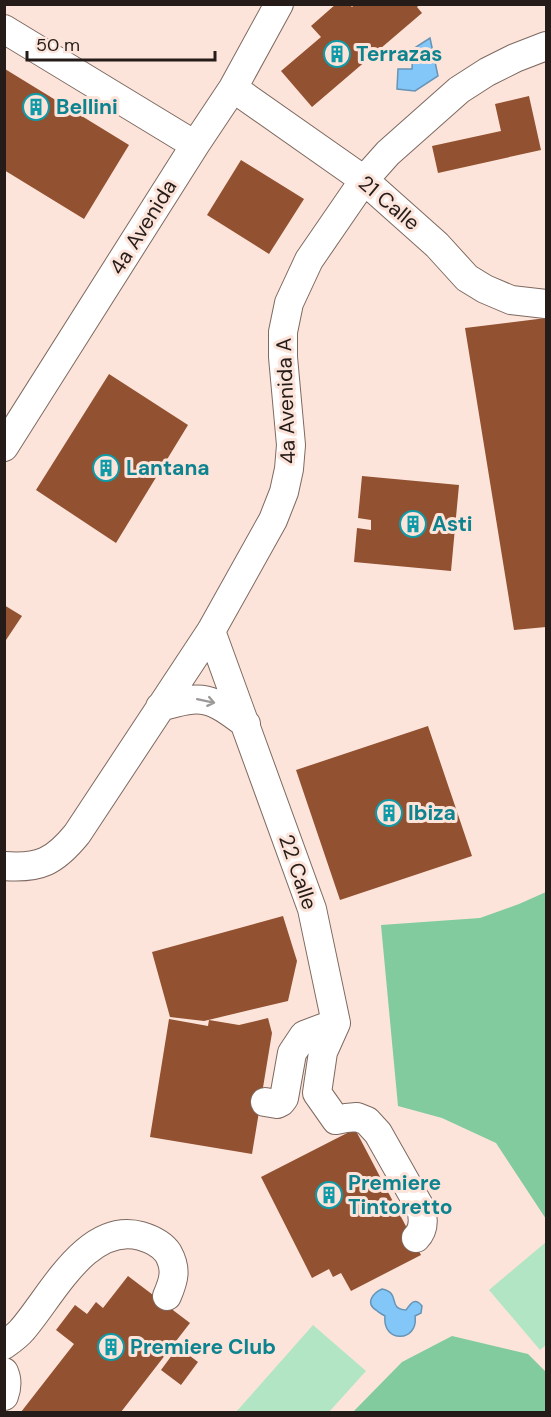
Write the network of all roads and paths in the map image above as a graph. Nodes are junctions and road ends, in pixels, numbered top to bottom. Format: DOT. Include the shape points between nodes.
graph roads {
  1 [pos="279,4"];
  2 [pos="4,28"];
  3 [pos="546,46"];
  4 [pos="233,88"];
  5 [pos="195,145"];
  6 [pos="364,180"];
  7 [pos="546,304"];
  8 [pos="4,447"];
  9 [pos="211,630"];
  10 [pos="160,706"];
  11 [pos="246,724"];
  12 [pos="4,866"];
  13 [pos="336,1023"];
  14 [pos="265,1102"];
  15 [pos="416,1238"];
  16 [pos="167,1296"];
  17 [pos="4,1345"];
  18 [pos="4,1372"];
  19 [pos="4,1396"];
  1 -- 4 [label="street, 4a Avenida"];
  2 -- 5 [label="street"];
  3 -- 6 [label="street, 4a Avenida A" via="487,72 459,90 388,153"];
  4 -- 5 [label="street, 4a Avenida"];
  4 -- 6 [label="street, 21 Calle"];
  5 -- 8 [label="street, 4a Avenida"];
  6 -- 7 [label="street, 21 Calle" via="437,245 467,278 511,300"];
  6 -- 9 [label="street, 4a Avenida A" via="309,260 289,303 283,357 290,469 273,520"];
  9 -- 10 [label="street, 4a Avenida A"];
  9 -- 11 [label="street, 22 Calle"];
  10 -- 11 [label="street, one-way" via="183,700 211,701"];
  10 -- 12 [label="street, 4a Avenida A" via="67,847 36,865"];
  11 -- 13 [label="street, 22 Calle" via="312,909"];
  13 -- 14 [label="street" via="304,1035 292,1053 284,1098 277,1104"];
  13 -- 15 [label="street" via="323,1052 317,1092 336,1120 367,1121 378,1133 380,1152 402,1194 421,1209 424,1219 421,1234"];
  16 -- 17 [label="street" via="174,1263 165,1248 135,1234 116,1235 99,1241 77,1260 21,1332"];
  18 -- 19 [label="street"];
}
